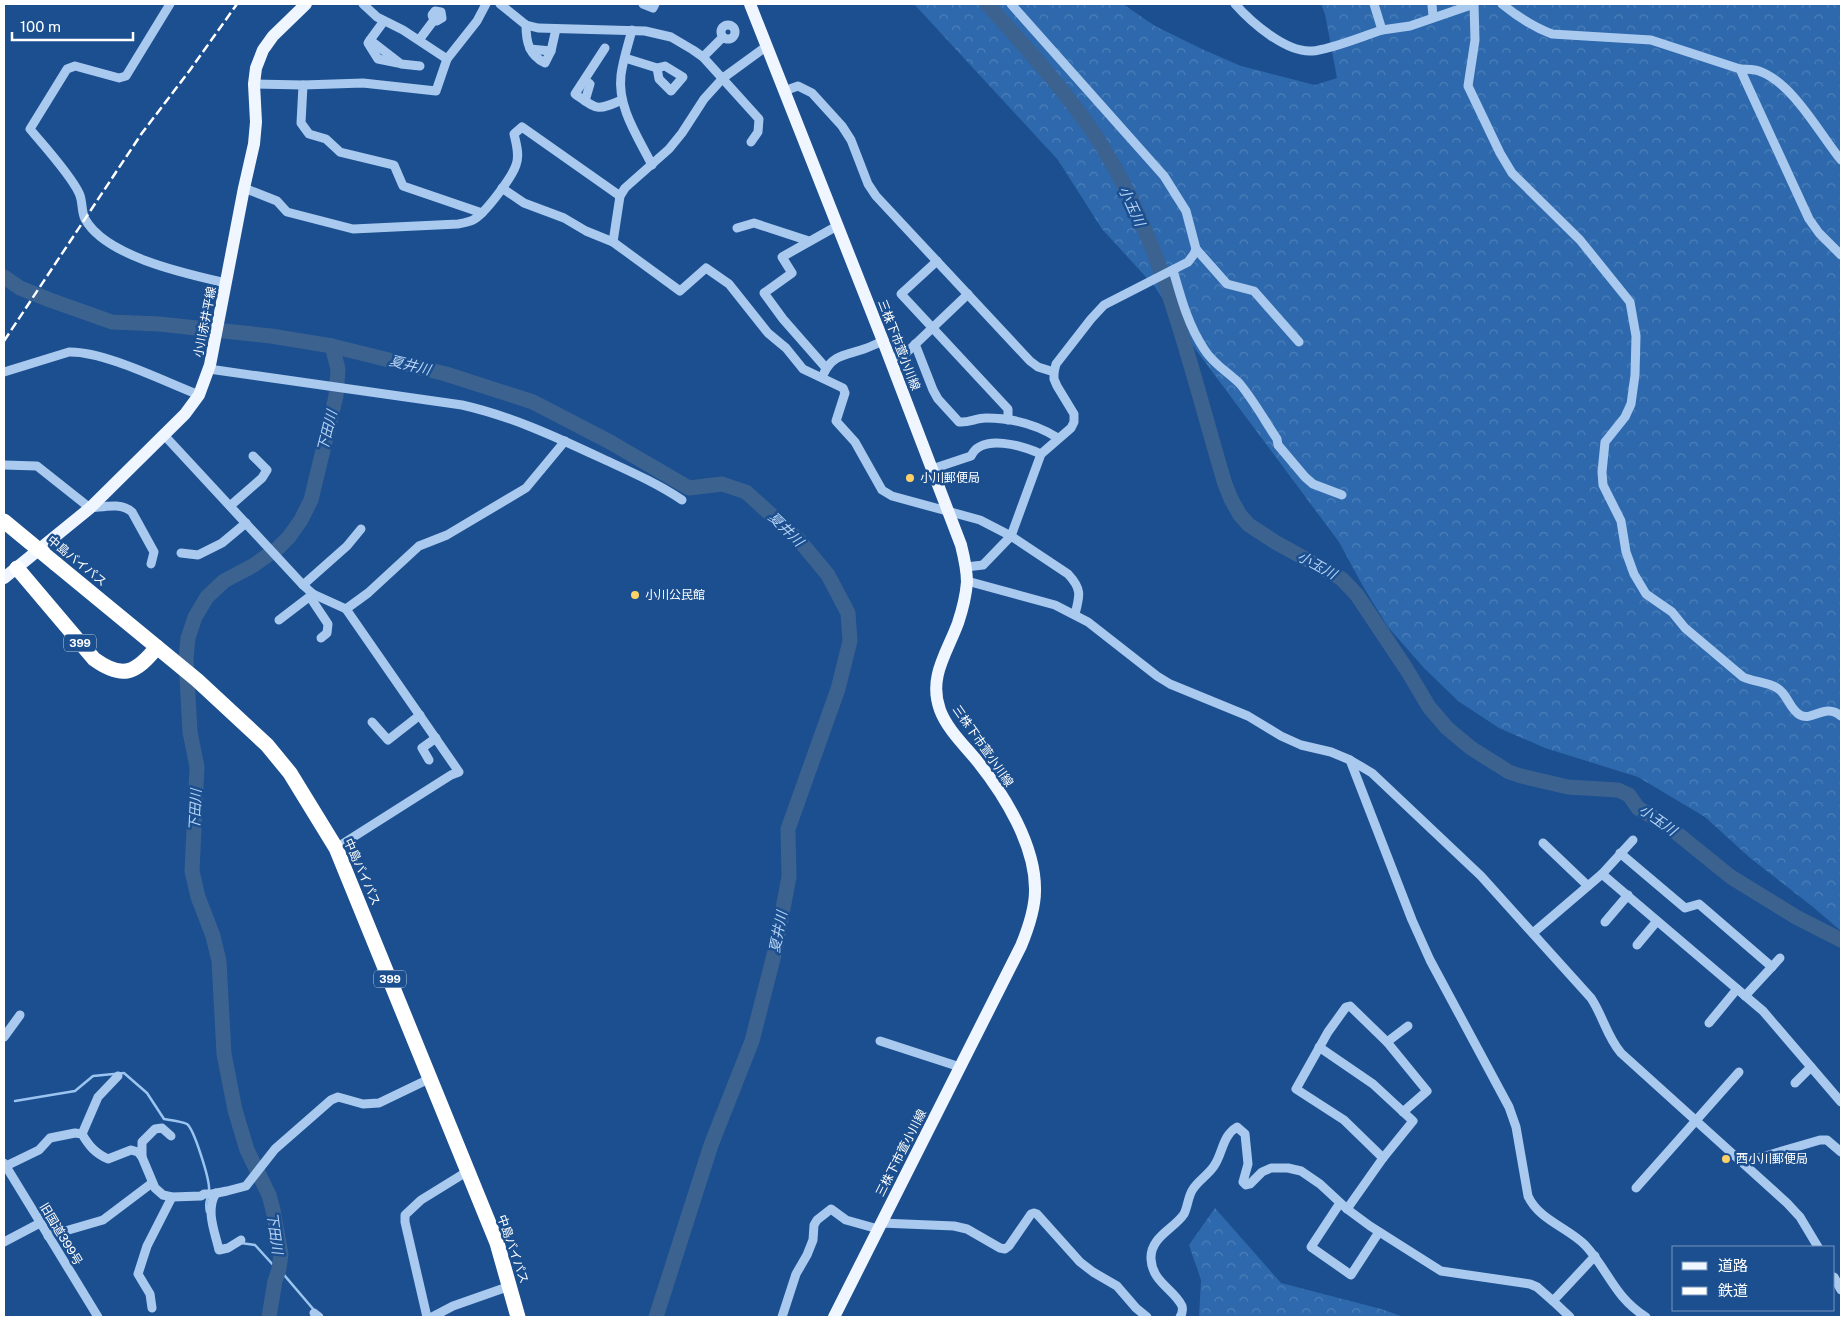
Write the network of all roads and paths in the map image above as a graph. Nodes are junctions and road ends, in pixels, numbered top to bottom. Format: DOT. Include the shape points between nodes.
graph roads {
  1 [pos="170,4"];
  2 [pos="306,4"];
  3 [pos="363,4"];
  4 [pos="486,4"];
  5 [pos="500,4"];
  6 [pos="643,4"];
  7 [pos="654,4"];
  8 [pos="750,4"];
  9 [pos="1011,4"];
  10 [pos="1235,4"];
  11 [pos="1374,4"];
  12 [pos="1432,4"];
  13 [pos="1502,4"];
  14 [pos="1433,17"];
  15 [pos="384,20"];
  16 [pos="434,20"];
  17 [pos="526,25"];
  18 [pos="556,29"];
  19 [pos="632,30"];
  20 [pos="1382,30"];
  21 [pos="723,37"];
  22 [pos="419,40"];
  23 [pos="767,46"];
  24 [pos="605,48"];
  25 [pos="703,57"];
  26 [pos="446,58"];
  27 [pos="625,58"];
  28 [pos="420,66"];
  29 [pos="657,68"];
  30 [pos="1740,69"];
  31 [pos="723,78"];
  32 [pos="254,84"];
  33 [pos="303,85"];
  34 [pos="784,91"];
  35 [pos="622,100"];
  36 [pos="751,142"];
  37 [pos="1841,160"];
  38 [pos="652,165"];
  39 [pos="244,188"];
  40 [pos="502,188"];
  41 [pos="620,196"];
  42 [pos="482,213"];
  43 [pos="837,226"];
  44 [pos="737,228"];
  45 [pos="809,241"];
  46 [pos="613,242"];
  47 [pos="1196,250"];
  48 [pos="1841,255"];
  49 [pos="937,261"];
  50 [pos="1171,271"];
  51 [pos="226,283"];
  52 [pos="968,294"];
  53 [pos="932,328"];
  54 [pos="883,341"];
  55 [pos="1299,342"];
  56 [pos="915,344"];
  57 [pos="890,359"];
  58 [pos="210,367"];
  59 [pos="826,368"];
  60 [pos="4,372"];
  61 [pos="1054,372"];
  62 [pos="822,378"];
  63 [pos="199,395"];
  64 [pos="1008,420"];
  65 [pos="164,434"];
  66 [pos="1058,438"];
  67 [pos="565,441"];
  68 [pos="1041,454"];
  69 [pos="253,456"];
  70 [pos="4,465"];
  71 [pos="932,469"];
  72 [pos="1342,495"];
  73 [pos="682,500"];
  74 [pos="230,506"];
  75 [pos="90,508"];
  76 [pos="949,512"];
  77 [pos="4,521"];
  78 [pos="246,523"];
  79 [pos="361,529"];
  80 [pos="1011,536"];
  81 [pos="181,553"];
  82 [pos="151,564"];
  83 [pos="966,567"];
  84 [pos="17,568"];
  85 [pos="4,578"];
  86 [pos="967,581"];
  87 [pos="303,585"];
  88 [pos="311,596"];
  89 [pos="346,609"];
  90 [pos="1075,614"];
  91 [pos="279,620"];
  92 [pos="321,638"];
  93 [pos="157,648"];
  94 [pos="420,715"];
  95 [pos="1841,716"];
  96 [pos="372,722"];
  97 [pos="436,738"];
  98 [pos="429,760"];
  99 [pos="1350,760"];
  100 [pos="1633,840"];
  101 [pos="1543,843"];
  102 [pos="336,848"];
  103 [pos="1620,853"];
  104 [pos="1602,874"];
  105 [pos="1588,886"];
  106 [pos="1628,895"];
  107 [pos="1657,921"];
  108 [pos="1605,922"];
  109 [pos="1533,933"];
  110 [pos="1637,945"];
  111 [pos="1780,958"];
  112 [pos="1772,967"];
  113 [pos="1737,989"];
  114 [pos="1745,996"];
  115 [pos="20,1015"];
  116 [pos="1709,1023"];
  117 [pos="1408,1026"];
  118 [pos="4,1037"];
  119 [pos="880,1041"];
  120 [pos="1387,1042"];
  121 [pos="1319,1047"];
  122 [pos="1811,1066"];
  123 [pos="960,1067"];
  124 [pos="1739,1072"];
  125 [pos="118,1076"];
  126 [pos="431,1078"];
  127 [pos="1795,1083"];
  128 [pos="1841,1102"];
  129 [pos="1404,1112"];
  130 [pos="1696,1121"];
  131 [pos="82,1134"];
  132 [pos="172,1136"];
  133 [pos="1841,1152"];
  134 [pos="142,1157"];
  135 [pos="1383,1158"];
  136 [pos="1741,1160"];
  137 [pos="5,1165"];
  138 [pos="468,1171"];
  139 [pos="152,1183"];
  140 [pos="1636,1188"];
  141 [pos="211,1194"];
  142 [pos="172,1197"];
  143 [pos="1344,1206"];
  144 [pos="40,1223"];
  145 [pos="879,1226"];
  146 [pos="1379,1232"];
  147 [pos="48,1236"];
  148 [pos="241,1240"];
  149 [pos="4,1242"];
  150 [pos="1817,1246"];
  151 [pos="1594,1256"];
  152 [pos="1835,1278"];
  153 [pos="510,1286"];
  154 [pos="1841,1290"];
  155 [pos="1553,1301"];
  156 [pos="152,1308"];
  157 [pos="98,1317"];
  158 [pos="427,1317"];
  159 [pos="432,1317"];
  160 [pos="518,1317"];
  161 [pos="782,1317"];
  162 [pos="834,1317"];
  163 [pos="1147,1317"];
  164 [pos="1180,1317"];
  165 [pos="1570,1317"];
  166 [pos="1645,1317"];
  1 -- 51 [label="street" via="126,76 120,78 74,66 67,68 30,129 75,186 85,219 102,236 138,258 178,272"];
  2 -- 32 [label="main road, 小川赤井平線" via="263,50"];
  3 -- 15 [label="street"];
  4 -- 26 [label="street" via="478,21"];
  5 -- 17 [label="street"];
  6 -- 7 [label="street" via="653,8"];
  8 -- 23 [label="main road, 三株下市萱小川線"];
  9 -- 47 [label="street" via="1164,176 1186,211"];
  10 -- 20 [label="street" via="1286,46 1310,51"];
  11 -- 20 [label="street"];
  12 -- 14 [label="street"];
  13 -- 30 [label="street" via="1530,24 1552,34 1651,40"];
  14 -- 20 [label="street" via="1410,26"];
  14 -- 95 [label="street" via="1474,4 1475,40 1468,86 1500,153 1512,173 1580,240 1630,302 1636,336 1631,404 1626,417 1605,442 1602,472 1603,485 1621,521 1626,552 1634,574 1646,594 1672,612 1685,628 1743,677 1777,688 1800,715 1808,717 1833,711"];
  15 -- 22 [label="street"];
  15 -- 28 [label="street" via="368,43 378,59"];
  16 -- 22 [label="street"];
  17 -- 18 [label="street"];
  17 -- 18 [label="street" via="530,49 551,51"];
  18 -- 19 [label="street"];
  19 -- 25 [label="street" via="671,37"];
  19 -- 27 [label="street"];
  21 -- 25 [label="street"];
  22 -- 26 [label="street"];
  23 -- 31 [label="street"];
  23 -- 34 [label="main road, 三株下市萱小川線"];
  24 -- 35 [label="street" via="585,80 590,84 585,101 602,108"];
  25 -- 31 [label="street"];
  26 -- 33 [label="street" via="436,91 363,83"];
  27 -- 29 [label="street"];
  27 -- 35 [label="street" via="621,75"];
  30 -- 37 [label="street" via="1758,71 1789,91"];
  30 -- 48 [label="street" via="1809,219"];
  31 -- 36 [label="street" via="759,119 758,132"];
  31 -- 38 [label="street" via="704,99 669,150"];
  32 -- 33 [label="street"];
  32 -- 39 [label="main road, 小川赤井平線" via="254,144"];
  33 -- 42 [label="street" via="301,123 309,134 326,139 340,152 394,165 403,186"];
  34 -- 43 [label="main road, 三株下市萱小川線"];
  34 -- 49 [label="street" via="798,86 807,89 836,119 851,140 876,196"];
  35 -- 38 [label="street"];
  38 -- 41 [label="street"];
  39 -- 42 [label="street" via="277,201 287,212 353,229 458,224 473,220"];
  39 -- 51 [label="main road, 小川赤井平線"];
  40 -- 41 [label="street" via="516,164 514,134 522,127"];
  40 -- 42 [label="street"];
  40 -- 46 [label="street" via="524,202"];
  41 -- 46 [label="street"];
  43 -- 45 [label="street"];
  43 -- 54 [label="main road, 三株下市萱小川線"];
  44 -- 45 [label="street" via="754,223"];
  45 -- 59 [label="street" via="782,257 792,273 764,294"];
  46 -- 62 [label="street" via="680,291 706,268 729,284 768,333 803,369"];
  47 -- 50 [label="street" via="1188,262"];
  47 -- 55 [label="street" via="1227,284 1254,291"];
  49 -- 52 [label="street"];
  49 -- 53 [label="street" via="901,294"];
  50 -- 61 [label="street" via="1104,305 1056,364"];
  50 -- 72 [label="street" via="1188,321 1205,351 1216,365 1242,386 1278,439 1278,445 1305,478"];
  51 -- 58 [label="main road, 小川赤井平線"];
  52 -- 53 [label="street"];
  52 -- 61 [label="street" via="1030,360 1038,367"];
  53 -- 56 [label="street"];
  53 -- 64 [label="street" via="1008,409"];
  54 -- 57 [label="main road, 三株下市萱小川線"];
  54 -- 59 [label="street" via="849,352"];
  56 -- 57 [label="street" via="905,354"];
  56 -- 64 [label="street" via="938,399 959,422 984,418"];
  57 -- 71 [label="main road, 三株下市萱小川線"];
  58 -- 63 [label="main road, 小川赤井平線"];
  58 -- 67 [label="street" via="462,405 510,418"];
  59 -- 62 [label="street"];
  60 -- 63 [label="street" via="69,352 81,352"];
  61 -- 66 [label="street" via="1056,386 1074,414 1071,428"];
  62 -- 76 [label="street" via="843,388 845,393 836,421 855,442 882,490 892,496"];
  63 -- 65 [label="main road, 小川赤井平線"];
  64 -- 66 [label="street" via="1045,429"];
  65 -- 74 [label="street"];
  65 -- 75 [label="main road, 小川赤井平線"];
  66 -- 68 [label="street"];
  67 -- 73 [label="street" via="662,487"];
  67 -- 89 [label="street" via="526,488 447,535 419,546"];
  68 -- 71 [label="street" via="1011,444 984,444 973,450 971,456"];
  68 -- 80 [label="street"];
  69 -- 74 [label="street" via="267,470"];
  70 -- 75 [label="street" via="37,466"];
  71 -- 76 [label="main road, 三株下市萱小川線"];
  74 -- 78 [label="street"];
  75 -- 82 [label="street" via="119,506 132,512 154,552"];
  75 -- 84 [label="main road, 小川赤井平線"];
  76 -- 80 [label="street" via="980,520"];
  76 -- 83 [label="main road, 三株下市萱小川線"];
  77 -- 93 [label="highway, 中島バイパス / 399, bridge"];
  78 -- 81 [label="street" via="222,543 198,555"];
  78 -- 87 [label="street"];
  79 -- 87 [label="street" via="348,546"];
  80 -- 83 [label="street" via="983,565"];
  80 -- 90 [label="street" via="1075,582 1079,598"];
  83 -- 86 [label="main road, 三株下市萱小川線"];
  84 -- 85 [label="main road, 小川赤井平線"];
  84 -- 93 [label="highway, 399" via="94,659 107,669 122,672 135,669"];
  86 -- 90 [label="street" via="1055,604"];
  86 -- 123 [label="main road, 三株下市萱小川線" via="958,622 937,676 936,695 950,727 985,771 1012,815 1027,845 1036,893 1021,946"];
  87 -- 88 [label="street"];
  88 -- 89 [label="street"];
  88 -- 91 [label="street"];
  88 -- 92 [label="street" via="328,624 327,633"];
  89 -- 94 [label="street"];
  90 -- 99 [label="street" via="1170,684 1248,716 1301,745"];
  93 -- 102 [label="highway, 中島バイパス / 399" via="267,745 290,773"];
  94 -- 96 [label="street" via="388,740"];
  94 -- 97 [label="street"];
  97 -- 98 [label="street" via="422,748"];
  97 -- 102 [label="street" via="459,772"];
  99 -- 109 [label="street" via="1372,773 1441,836"];
  99 -- 151 [label="street" via="1419,936 1509,1107 1532,1205 1574,1235"];
  100 -- 103 [label="street"];
  101 -- 105 [label="street"];
  102 -- 126 [label="highway, 中島バイパス / 399"];
  103 -- 104 [label="street"];
  103 -- 112 [label="street" via="1685,908 1699,904"];
  104 -- 105 [label="street"];
  104 -- 106 [label="street"];
  105 -- 109 [label="street"];
  106 -- 107 [label="street"];
  106 -- 108 [label="street"];
  107 -- 110 [label="street"];
  107 -- 113 [label="street"];
  109 -- 130 [label="street" via="1591,998 1610,1039 1621,1053"];
  111 -- 112 [label="street"];
  112 -- 114 [label="street"];
  113 -- 114 [label="street"];
  113 -- 116 [label="street"];
  114 -- 122 [label="street"];
  115 -- 118 [label="street"];
  117 -- 120 [label="street"];
  119 -- 123 [label="street"];
  120 -- 121 [label="street" via="1350,1006 1346,1007"];
  120 -- 129 [label="street" via="1427,1091"];
  121 -- 129 [label="street" via="1373,1084"];
  121 -- 135 [label="street" via="1296,1089 1344,1120"];
  122 -- 127 [label="street"];
  122 -- 128 [label="street"];
  123 -- 145 [label="main road, 三株下市萱小川線"];
  124 -- 130 [label="street"];
  125 -- 131 [label="street" via="98,1097"];
  126 -- 138 [label="highway, 中島バイパス / 399"];
  126 -- 141 [label="street" via="378,1103 362,1104 338,1097 331,1100 275,1149 246,1186"];
  129 -- 135 [label="street" via="1413,1121"];
  130 -- 136 [label="street"];
  130 -- 140 [label="street"];
  131 -- 134 [label="street" via="89,1146 108,1159 131,1150"];
  131 -- 137 [label="street" via="50,1138 39,1150"];
  132 -- 134 [label="street" via="162,1128 155,1129 142,1142"];
  133 -- 136 [label="street" via="1826,1140 1820,1140"];
  134 -- 139 [label="street"];
  135 -- 143 [label="street"];
  136 -- 150 [label="street" via="1787,1203"];
  137 -- 144 [label="street, 旧国道399号"];
  138 -- 153 [label="highway, 中島バイパス / 399" via="497,1243"];
  138 -- 158 [label="street" via="421,1200 405,1216"];
  139 -- 142 [label="street" via="158,1192"];
  139 -- 147 [label="street" via="103,1220"];
  141 -- 142 [label="street"];
  141 -- 148 [label="street" via="210,1208 220,1250"];
  142 -- 156 [label="street" via="147,1246 138,1274 150,1294"];
  143 -- 146 [label="street"];
  143 -- 146 [label="street" via="1311,1247 1351,1275"];
  143 -- 164 [label="street" via="1320,1184 1288,1168 1271,1168 1246,1185 1243,1182 1248,1164 1245,1134 1237,1128 1231,1131 1213,1168 1193,1189 1180,1220 1161,1235 1153,1248 1154,1271 1181,1305"];
  144 -- 147 [label="street, 旧国道399号"];
  144 -- 149 [label="street"];
  145 -- 161 [label="street" via="846,1220 831,1208 817,1220 813,1240 796,1274"];
  145 -- 162 [label="main road, 三株下市萱小川線"];
  145 -- 163 [label="street" via="954,1226 1005,1249 1031,1214 1037,1214 1080,1262 1117,1286"];
  146 -- 155 [label="street" via="1441,1271 1530,1284"];
  147 -- 157 [label="street, 旧国道399号"];
  151 -- 155 [label="street"];
  151 -- 166 [label="street" via="1621,1297"];
  152 -- 154 [label="street"];
  153 -- 159 [label="street"];
  153 -- 160 [label="highway, 中島バイパス / 399"];
  155 -- 165 [label="street"];
}
